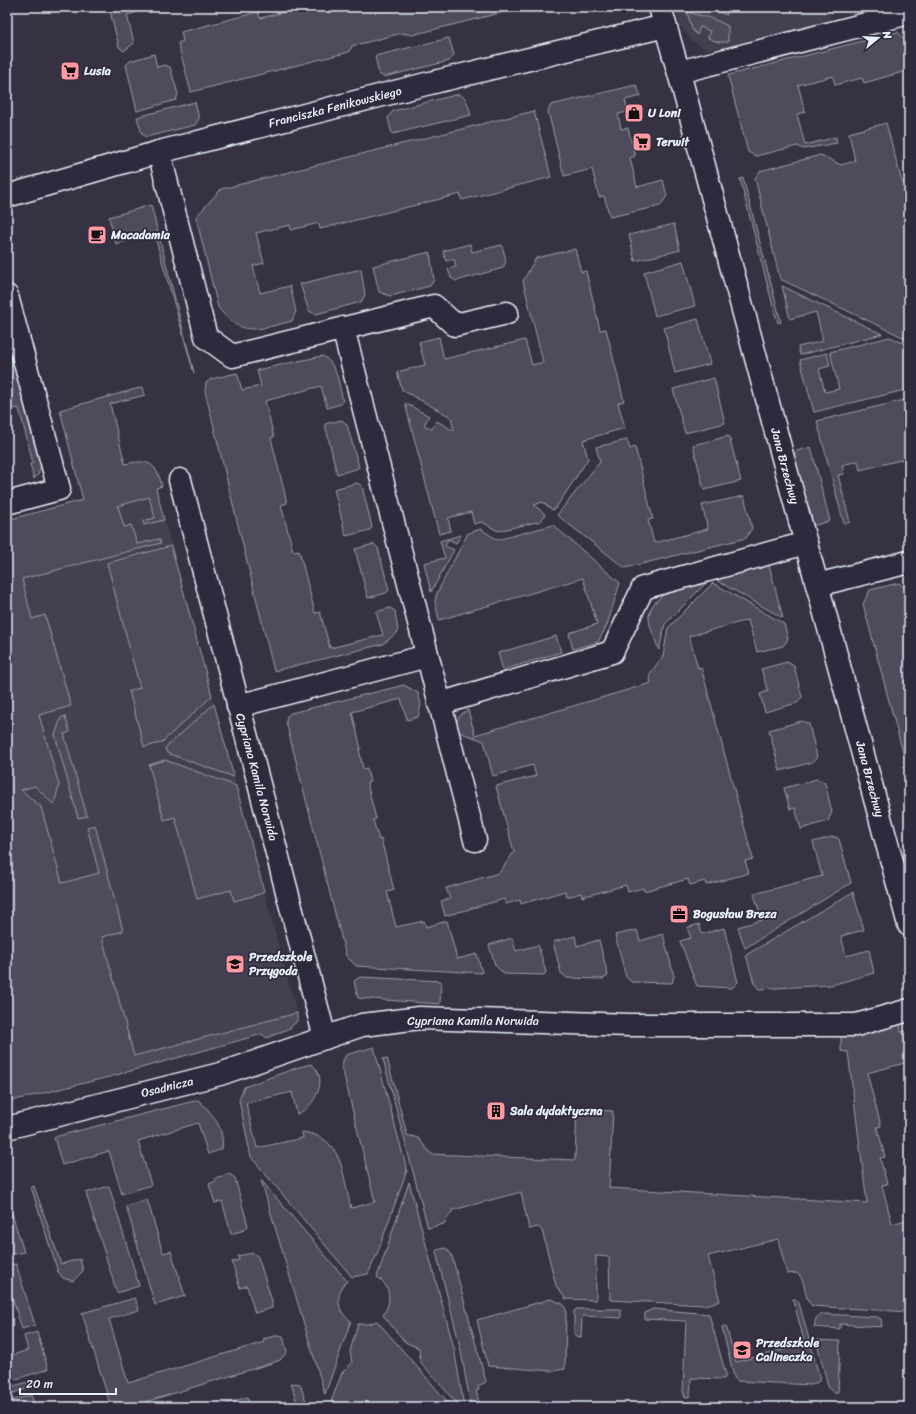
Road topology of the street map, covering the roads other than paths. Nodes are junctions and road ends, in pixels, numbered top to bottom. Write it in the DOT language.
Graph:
graph roads {
  1 [pos="909,13"];
  2 [pos="662,16"];
  3 [pos="679,72"];
  4 [pos="159,152"];
  5 [pos="7,196"];
  6 [pos="7,296"];
  7 [pos="507,313"];
  8 [pos="343,328"];
  9 [pos="180,480"];
  10 [pos="7,503"];
  11 [pos="806,543"];
  12 [pos="909,562"];
  13 [pos="817,585"];
  14 [pos="427,656"];
  15 [pos="440,704"];
  16 [pos="238,706"];
  17 [pos="475,840"];
  18 [pos="909,925"];
  19 [pos="909,1010"];
  20 [pos="325,1038"];
  21 [pos="7,1128"];
  1 -- 3 [label="street"];
  2 -- 3 [label="street, Jana Brzechwy"];
  2 -- 4 [label="street, Franciszka Fenikowskiego"];
  3 -- 11 [label="street, Jana Brzechwy"];
  4 -- 5 [label="street, Franciszka Fenikowskiego"];
  4 -- 8 [label="street"];
  6 -- 10 [label="street"];
  7 -- 8 [label="street"];
  8 -- 14 [label="street"];
  9 -- 16 [label="street, Cypriana Kamila Norwida"];
  11 -- 13 [label="street, Jana Brzechwy"];
  11 -- 15 [label="street"];
  12 -- 13 [label="street"];
  13 -- 18 [label="street, Jana Brzechwy"];
  14 -- 15 [label="street"];
  14 -- 16 [label="street"];
  15 -- 17 [label="street"];
  16 -- 20 [label="street, Cypriana Kamila Norwida"];
  19 -- 20 [label="street, Cypriana Kamila Norwida"];
  20 -- 21 [label="street, Osadnicza"];
}
